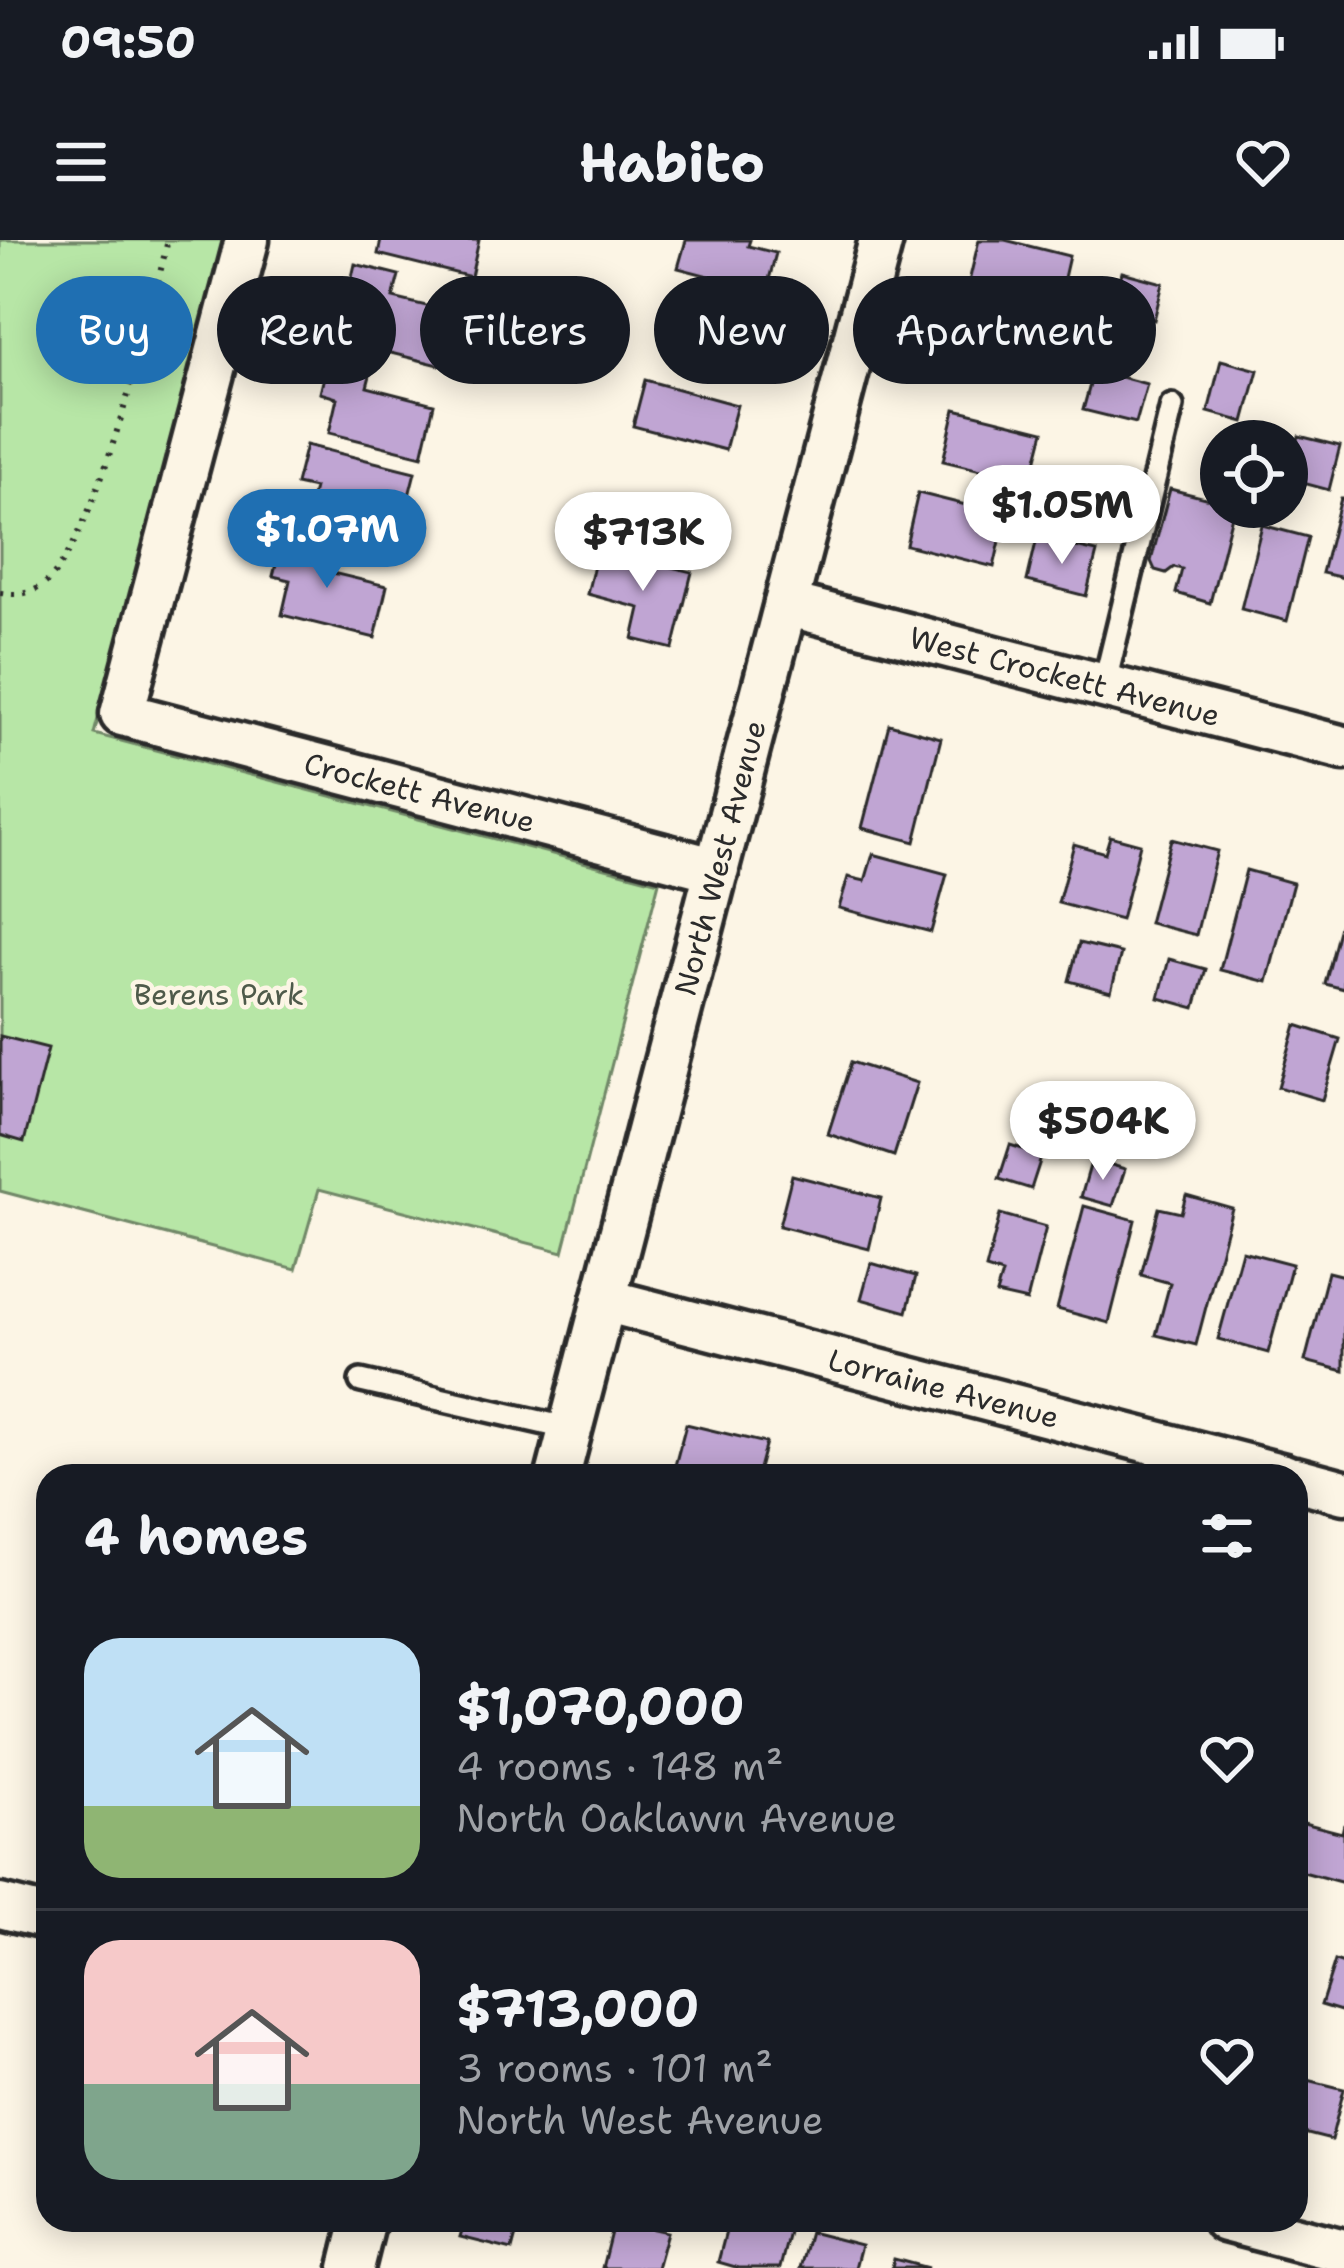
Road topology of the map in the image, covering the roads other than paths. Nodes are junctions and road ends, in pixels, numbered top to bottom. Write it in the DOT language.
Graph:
graph roads {
  1 [pos="247,240"];
  2 [pos="881,240"];
  3 [pos="1172,406"];
  4 [pos="786,604"];
  5 [pos="1104,686"];
  6 [pos="1344,748"];
  7 [pos="717,870"];
  8 [pos="604,1300"];
  9 [pos="361,1381"];
  10 [pos="571,1429"];
  11 [pos="562,1464"];
  12 [pos="1238,1464"];
  13 [pos="1308,1482"];
  14 [pos="1344,1492"];
  15 [pos="0,1906"];
  16 [pos="36,1915"];
  17 [pos="361,2232"];
  18 [pos="1272,2232"];
  19 [pos="1344,2251"];
  20 [pos="352,2268"];
  1 -- 7 [label="street, Crockett Avenue"];
  2 -- 4 [label="street, North West Avenue"];
  3 -- 5 [label="lane"];
  4 -- 5 [label="street, West Crockett Avenue"];
  4 -- 7 [label="street, North West Avenue"];
  5 -- 6 [label="street, West Crockett Avenue"];
  7 -- 8 [label="street, North West Avenue"];
  8 -- 10 [label="street, North West Avenue"];
  8 -- 12 [label="street, Lorraine Avenue"];
  9 -- 10 [label="lane"];
  10 -- 11 [label="street, North West Avenue"];
  13 -- 14 [label="street"];
  15 -- 16 [label="street"];
  17 -- 20 [label="street"];
  18 -- 19 [label="street"];
}
